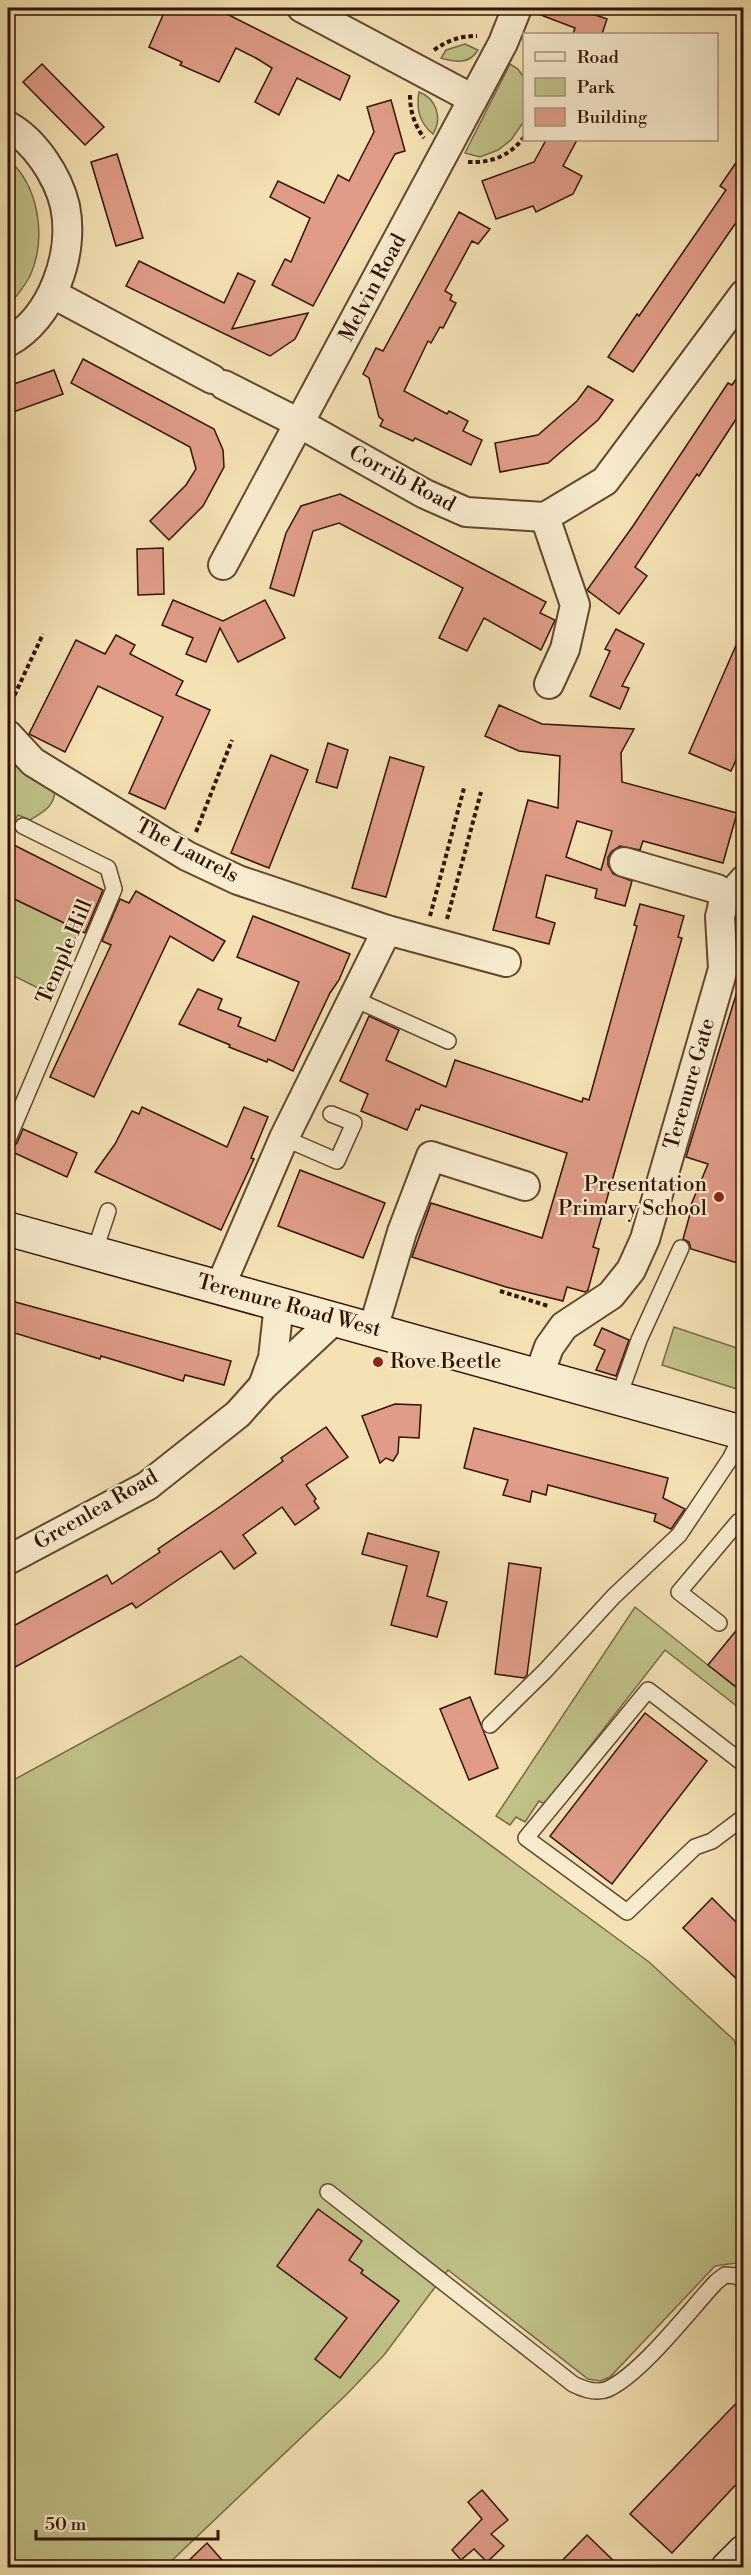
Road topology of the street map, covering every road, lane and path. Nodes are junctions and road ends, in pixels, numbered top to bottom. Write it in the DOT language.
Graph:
graph roads {
  1 [pos="302,8"];
  2 [pos="518,8"];
  3 [pos="473,99"];
  4 [pos="8,126"];
  5 [pos="52,294"];
  6 [pos="744,294"];
  7 [pos="8,342"];
  8 [pos="299,423"];
  9 [pos="546,517"];
  10 [pos="223,565"];
  11 [pos="43,634"];
  12 [pos="549,684"];
  13 [pos="8,710"];
  14 [pos="8,735"];
  15 [pos="232,740"];
  16 [pos="464,788"];
  17 [pos="481,792"];
  18 [pos="23,826"];
  19 [pos="187,856"];
  20 [pos="624,862"];
  21 [pos="736,889"];
  22 [pos="387,930"];
  23 [pos="432,943"];
  24 [pos="506,962"];
  25 [pos="352,998"];
  26 [pos="448,1041"];
  27 [pos="331,1114"];
  28 [pos="284,1138"];
  29 [pos="8,1139"];
  30 [pos="525,1186"];
  31 [pos="108,1211"];
  32 [pos="8,1229"];
  33 [pos="681,1248"];
  34 [pos="94,1253"];
  35 [pos="220,1287"];
  36 [pos="500,1291"];
  37 [pos="279,1304"];
  38 [pos="335,1319"];
  39 [pos="564,1326"];
  40 [pos="373,1329"];
  41 [pos="539,1375"];
  42 [pos="263,1386"];
  43 [pos="619,1396"];
  44 [pos="743,1433"];
  45 [pos="744,1521"];
  46 [pos="8,1560"];
  47 [pos="719,1623"];
  48 [pos="490,1725"];
  49 [pos="744,1764"];
  50 [pos="744,1817"];
  51 [pos="328,2192"];
  52 [pos="744,2282"];
  53 [pos="744,2552"];
  54 [pos="728,2568"];
  1 -- 3 [label="street"];
  2 -- 3 [label="street, Melvin Road"];
  3 -- 8 [label="street, Melvin Road"];
  4 -- 5 [label="street"];
  5 -- 7 [label="street"];
  5 -- 8 [label="street, Corrib Road"];
  6 -- 9 [label="street"];
  8 -- 9 [label="street, Corrib Road"];
  8 -- 10 [label="street, Melvin Road"];
  9 -- 12 [label="street"];
  11 -- 13 [label="path"];
  14 -- 19 [label="street, The Laurels"];
  15 -- 19 [label="path"];
  16 -- 23 [label="path"];
  17 -- 23 [label="path"];
  18 -- 29 [label="lane, Temple Hill"];
  19 -- 22 [label="street, The Laurels"];
  20 -- 21 [label="street, Terenure Gate"];
  21 -- 39 [label="street, Terenure Gate"];
  22 -- 23 [label="street, The Laurels"];
  22 -- 25 [label="street"];
  23 -- 24 [label="street, The Laurels"];
  25 -- 26 [label="lane"];
  25 -- 28 [label="street"];
  27 -- 28 [label="lane"];
  28 -- 35 [label="street"];
  30 -- 40 [label="street"];
  31 -- 34 [label="lane"];
  32 -- 34 [label="main road, Terenure Road West"];
  33 -- 43 [label="lane"];
  34 -- 35 [label="main road, Terenure Road West"];
  35 -- 37 [label="main road, Terenure Road West"];
  36 -- 39 [label="path"];
  37 -- 38 [label="main road, Terenure Road West"];
  37 -- 42 [label="street, Greenlea Road"];
  38 -- 40 [label="main road, Terenure Road West"];
  38 -- 42 [label="street, Greenlea Road"];
  39 -- 41 [label="street, Terenure Gate"];
  40 -- 41 [label="main road, Terenure Road West"];
  41 -- 43 [label="main road, Terenure Road West"];
  42 -- 46 [label="street, Greenlea Road"];
  43 -- 44 [label="main road, Terenure Road West"];
  44 -- 48 [label="lane"];
  45 -- 47 [label="lane"];
  49 -- 50 [label="lane"];
  51 -- 52 [label="lane"];
  53 -- 54 [label="main road"];
}
